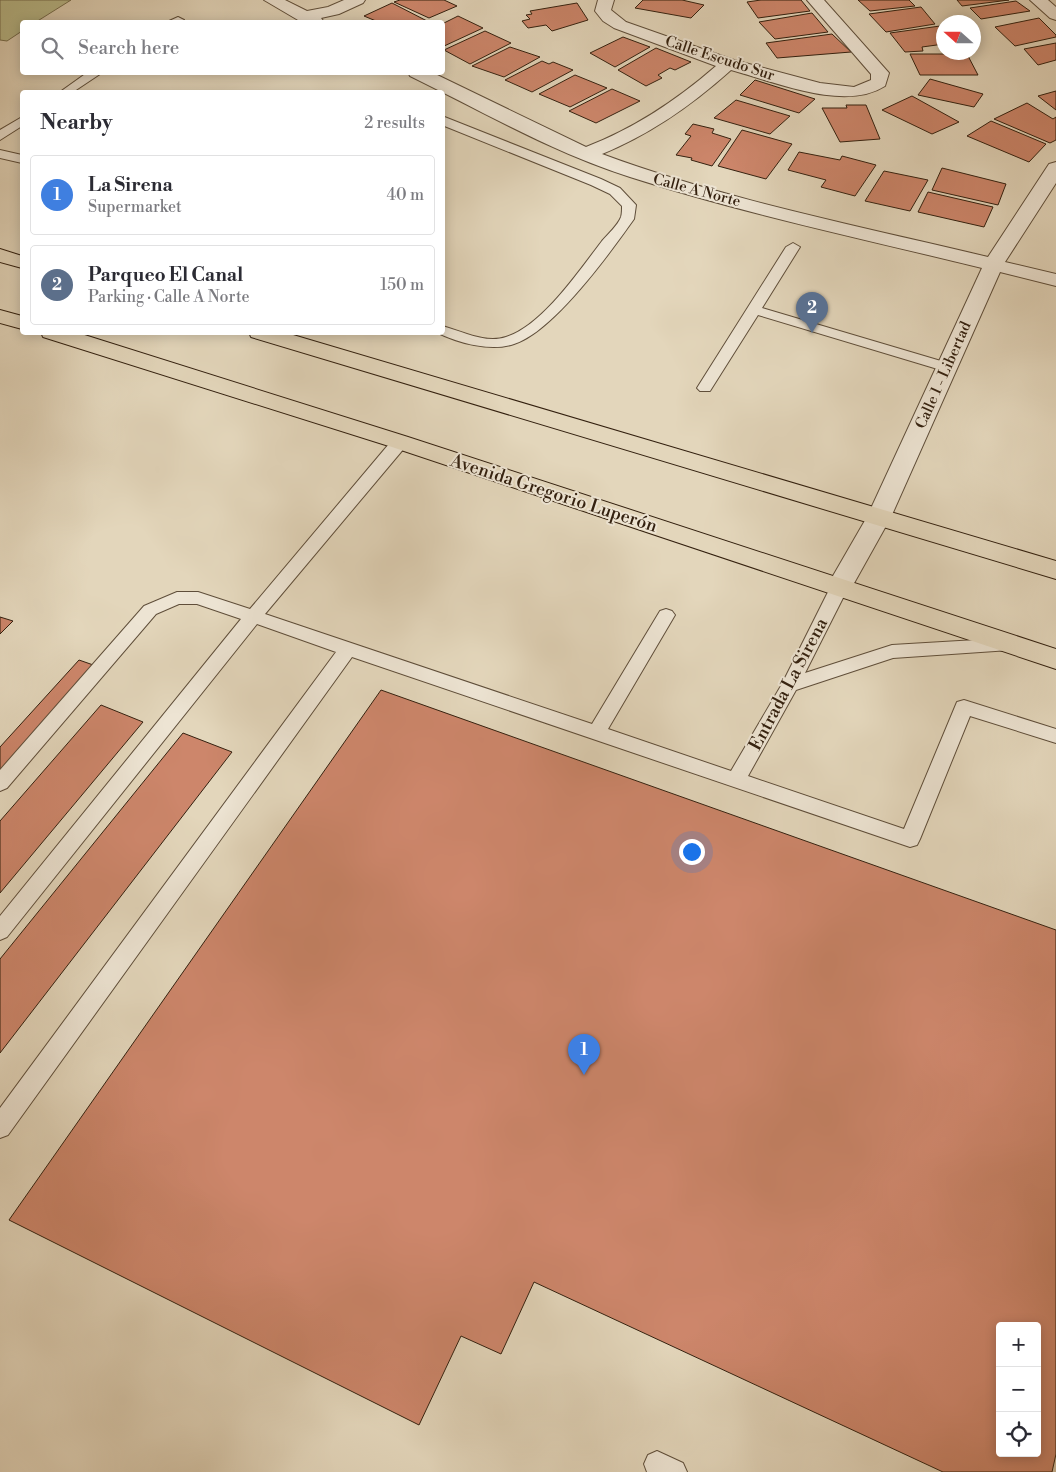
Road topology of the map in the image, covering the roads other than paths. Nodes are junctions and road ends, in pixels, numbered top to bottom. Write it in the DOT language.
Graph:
graph roads {
  1 [pos="272,0"];
  2 [pos="357,0"];
  3 [pos="606,0"];
  4 [pos="815,0"];
  5 [pos="1038,0"];
  6 [pos="1056,15"];
  7 [pos="310,20"];
  8 [pos="728,64"];
  9 [pos="92,75"];
  10 [pos="422,75"];
  11 [pos="69,90"];
  12 [pos="445,121"];
  13 [pos="20,122"];
  14 [pos="0,136"];
  15 [pos="0,154"];
  16 [pos="585,154"];
  17 [pos="20,159"];
  18 [pos="1056,168"];
  19 [pos="793,247"];
  20 [pos="0,255"];
  21 [pos="20,261"];
  22 [pos="993,265"];
  23 [pos="1056,280"];
  24 [pos="755,310"];
  25 [pos="0,316"];
  26 [pos="20,323"];
  27 [pos="445,331"];
  28 [pos="61,335"];
  29 [pos="269,335"];
  30 [pos="946,367"];
  31 [pos="705,388"];
  32 [pos="400,442"];
  33 [pos="879,518"];
  34 [pos="1056,570"];
  35 [pos="839,588"];
  36 [pos="666,615"];
  37 [pos="253,616"];
  38 [pos="1010,644"];
  39 [pos="348,649"];
  40 [pos="1056,659"];
  41 [pos="790,685"];
  42 [pos="596,733"];
  43 [pos="1056,736"];
  44 [pos="736,780"];
  45 [pos="0,783"];
  46 [pos="0,931"];
  47 [pos="0,1127"];
  1 -- 7 [label="street"];
  2 -- 7 [label="street"];
  3 -- 8 [label="street, Calle Escudo Sur"];
  4 -- 8 [label="street, Calle Escudo Sur"];
  5 -- 6 [label="street"];
  8 -- 16 [label="street"];
  9 -- 11 [label="lane"];
  10 -- 16 [label="street, Calle A Norte"];
  12 -- 27 [label="lane"];
  13 -- 14 [label="lane"];
  15 -- 17 [label="lane"];
  16 -- 22 [label="street, Calle A Norte"];
  18 -- 22 [label="street, Calle 1 - Libertad"];
  19 -- 24 [label="lane"];
  20 -- 21 [label="main road"];
  22 -- 23 [label="street, Calle A Norte"];
  22 -- 30 [label="street, Calle 1 - Libertad"];
  24 -- 30 [label="lane"];
  24 -- 31 [label="lane"];
  25 -- 26 [label="main road"];
  28 -- 32 [label="main road, Avenida Gregorio Luperón"];
  29 -- 33 [label="main road"];
  30 -- 33 [label="street, Calle 1 - Libertad"];
  32 -- 35 [label="main road, Avenida Gregorio Luperón"];
  32 -- 37 [label="lane"];
  33 -- 34 [label="main road"];
  33 -- 35 [label="street, Calle 1 - Libertad"];
  35 -- 38 [label="main road, Avenida Gregorio Luperón"];
  35 -- 41 [label="lane, Entrada La Sirena"];
  36 -- 42 [label="lane"];
  37 -- 39 [label="lane"];
  37 -- 45 [label="lane"];
  37 -- 46 [label="lane"];
  38 -- 40 [label="main road, Avenida Gregorio Luperón"];
  38 -- 41 [label="lane"];
  39 -- 42 [label="lane"];
  39 -- 47 [label="lane"];
  41 -- 44 [label="lane, Entrada La Sirena"];
  42 -- 44 [label="lane"];
  43 -- 44 [label="lane"];
}
